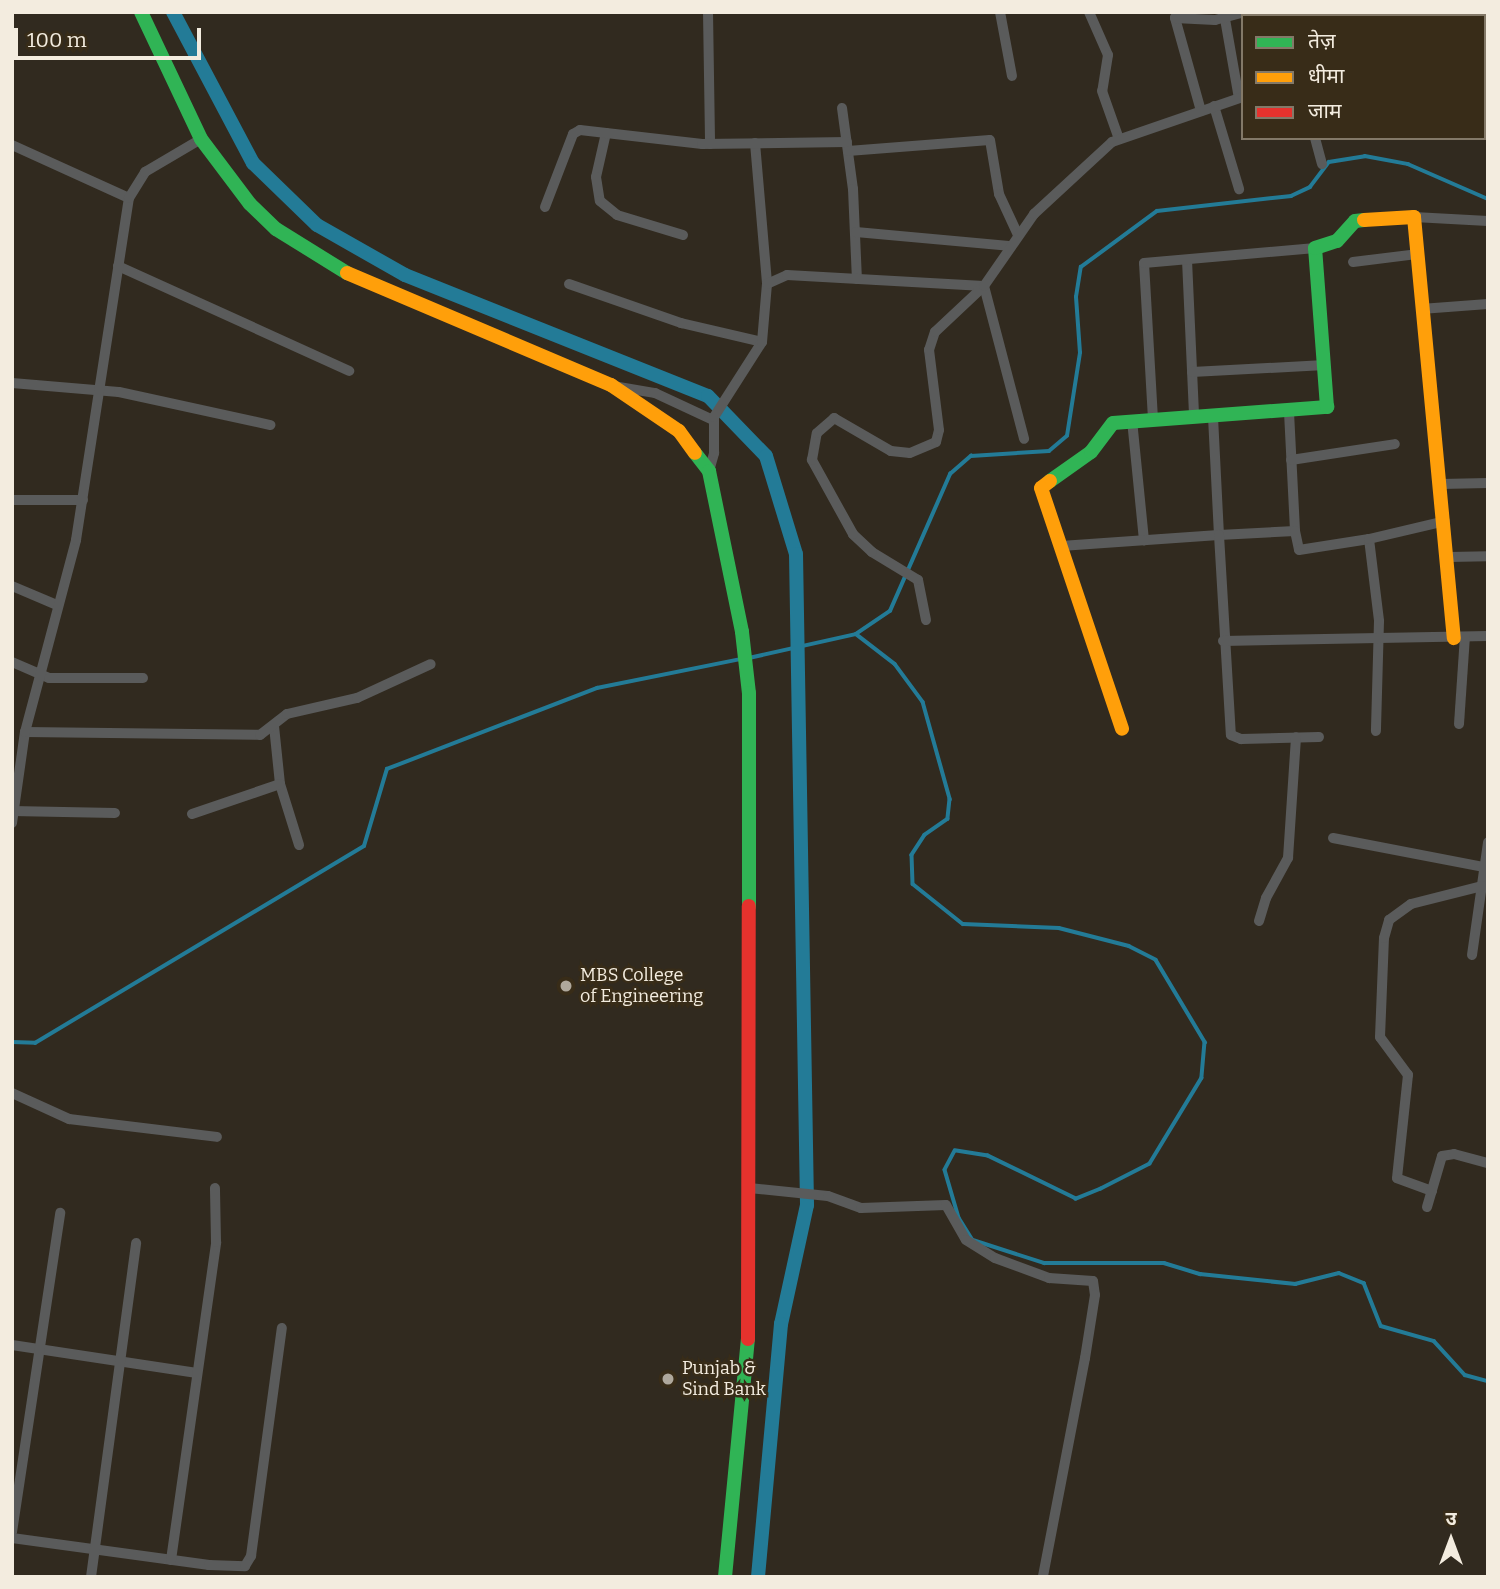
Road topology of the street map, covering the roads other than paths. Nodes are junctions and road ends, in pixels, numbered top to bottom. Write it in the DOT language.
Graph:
graph roads {
  1 [pos="141,12"];
  2 [pos="708,12"];
  3 [pos="1000,12"];
  4 [pos="1089,12"];
  5 [pos="1245,12"];
  6 [pos="1174,15"];
  7 [pos="1225,19"];
  8 [pos="1012,76"];
  9 [pos="1241,98"];
  10 [pos="1214,106"];
  11 [pos="842,108"];
  12 [pos="1201,111"];
  13 [pos="606,133"];
  14 [pos="1119,138"];
  15 [pos="201,139"];
  16 [pos="1316,140"];
  17 [pos="755,143"];
  18 [pos="710,144"];
  19 [pos="12,145"];
  20 [pos="847,146"];
  21 [pos="1322,164"];
  22 [pos="1239,189"];
  23 [pos="129,198"];
  24 [pos="545,207"];
  25 [pos="1414,217"];
  26 [pos="1488,220"];
  27 [pos="856,232"];
  28 [pos="683,235"];
  29 [pos="1018,235"];
  30 [pos="1011,246"];
  31 [pos="1315,248"];
  32 [pos="1417,254"];
  33 [pos="1186,260"];
  34 [pos="1353,262"];
  35 [pos="118,266"];
  36 [pos="857,279"];
  37 [pos="569,284"];
  38 [pos="767,284"];
  39 [pos="984,286"];
  40 [pos="1488,304"];
  41 [pos="1421,309"];
  42 [pos="762,342"];
  43 [pos="1325,365"];
  44 [pos="349,371"];
  45 [pos="1192,372"];
  46 [pos="12,383"];
  47 [pos="611,385"];
  48 [pos="98,390"];
  49 [pos="1289,412"];
  50 [pos="1194,416"];
  51 [pos="715,417"];
  52 [pos="1213,417"];
  53 [pos="1153,419"];
  54 [pos="1132,420"];
  55 [pos="271,425"];
  56 [pos="1024,439"];
  57 [pos="1395,444"];
  58 [pos="1291,460"];
  59 [pos="709,471"];
  60 [pos="1488,483"];
  61 [pos="1441,484"];
  62 [pos="12,500"];
  63 [pos="83,500"];
  64 [pos="1445,521"];
  65 [pos="1295,531"];
  66 [pos="1219,535"];
  67 [pos="1369,539"];
  68 [pos="1144,540"];
  69 [pos="1061,546"];
  70 [pos="1488,556"];
  71 [pos="1449,557"];
  72 [pos="12,586"];
  73 [pos="57,605"];
  74 [pos="926,620"];
  75 [pos="1488,636"];
  76 [pos="1379,637"];
  77 [pos="1459,637"];
  78 [pos="1223,641"];
  79 [pos="12,662"];
  80 [pos="431,663"];
  81 [pos="41,676"];
  82 [pos="143,678"];
  83 [pos="1459,724"];
  84 [pos="274,726"];
  85 [pos="1122,729"];
  86 [pos="1376,731"];
  87 [pos="1296,737"];
  88 [pos="1319,737"];
  89 [pos="20,738"];
  90 [pos="281,784"];
  91 [pos="115,813"];
  92 [pos="192,814"];
  93 [pos="13,815"];
  94 [pos="1333,838"];
  95 [pos="1488,842"];
  96 [pos="299,845"];
  97 [pos="1484,867"];
  98 [pos="1482,886"];
  99 [pos="1259,921"];
  100 [pos="1472,955"];
  101 [pos="12,1093"];
  102 [pos="217,1137"];
  103 [pos="1488,1163"];
  104 [pos="215,1188"];
  105 [pos="749,1188"];
  106 [pos="1432,1191"];
  107 [pos="1427,1207"];
  108 [pos="60,1213"];
  109 [pos="136,1243"];
  110 [pos="282,1328"];
  111 [pos="12,1345"];
  112 [pos="43,1349"];
  113 [pos="119,1360"];
  114 [pos="197,1373"];
  115 [pos="12,1532"];
  116 [pos="12,1538"];
  117 [pos="94,1551"];
  118 [pos="171,1560"];
  119 [pos="208,1571"];
  120 [pos="91,1577"];
  121 [pos="725,1577"];
  122 [pos="1044,1577"];
  1 -- 15 [label="street"];
  2 -- 18 [label="street"];
  3 -- 8 [label="street"];
  4 -- 14 [label="street"];
  5 -- 7 [label="street"];
  6 -- 7 [label="street"];
  6 -- 12 [label="street"];
  7 -- 9 [label="street"];
  9 -- 10 [label="street"];
  10 -- 12 [label="street"];
  10 -- 22 [label="street"];
  11 -- 20 [label="street"];
  12 -- 14 [label="street"];
  13 -- 18 [label="street"];
  13 -- 24 [label="street"];
  13 -- 28 [label="street"];
  14 -- 29 [label="street"];
  15 -- 23 [label="street"];
  15 -- 47 [label="street"];
  16 -- 21 [label="street"];
  17 -- 18 [label="street"];
  17 -- 20 [label="street"];
  17 -- 38 [label="street"];
  19 -- 23 [label="street"];
  20 -- 27 [label="street"];
  20 -- 29 [label="street"];
  23 -- 35 [label="street"];
  25 -- 26 [label="street"];
  25 -- 31 [label="street"];
  25 -- 32 [label="street"];
  27 -- 30 [label="street"];
  27 -- 36 [label="street"];
  29 -- 30 [label="street"];
  30 -- 39 [label="street"];
  31 -- 33 [label="street"];
  31 -- 43 [label="street"];
  32 -- 34 [label="street"];
  32 -- 41 [label="street"];
  33 -- 45 [label="street"];
  33 -- 53 [label="street"];
  35 -- 44 [label="street"];
  35 -- 48 [label="street"];
  36 -- 38 [label="street"];
  36 -- 39 [label="street"];
  37 -- 42 [label="street"];
  38 -- 42 [label="street"];
  39 -- 56 [label="street"];
  39 -- 74 [label="street"];
  40 -- 41 [label="street"];
  41 -- 61 [label="street"];
  42 -- 51 [label="street"];
  43 -- 45 [label="street"];
  43 -- 49 [label="street"];
  45 -- 50 [label="street"];
  46 -- 48 [label="street"];
  47 -- 51 [label="street"];
  47 -- 59 [label="street"];
  48 -- 55 [label="street"];
  48 -- 63 [label="street"];
  49 -- 52 [label="street"];
  49 -- 58 [label="street"];
  50 -- 52 [label="street"];
  50 -- 53 [label="street"];
  51 -- 59 [label="street"];
  52 -- 66 [label="street"];
  53 -- 54 [label="street"];
  54 -- 68 [label="street"];
  54 -- 69 [label="street"];
  57 -- 58 [label="street"];
  58 -- 65 [label="street"];
  59 -- 105 [label="street"];
  60 -- 61 [label="street"];
  61 -- 64 [label="street"];
  62 -- 63 [label="street"];
  63 -- 73 [label="street"];
  64 -- 67 [label="street"];
  64 -- 71 [label="street"];
  65 -- 66 [label="street"];
  65 -- 67 [label="street"];
  66 -- 68 [label="street"];
  66 -- 78 [label="street"];
  67 -- 76 [label="street"];
  68 -- 69 [label="street"];
  69 -- 85 [label="street"];
  70 -- 71 [label="street"];
  71 -- 77 [label="street"];
  72 -- 73 [label="street"];
  73 -- 81 [label="street"];
  75 -- 77 [label="street"];
  76 -- 77 [label="street"];
  76 -- 78 [label="street"];
  76 -- 86 [label="street"];
  77 -- 83 [label="street"];
  78 -- 87 [label="street"];
  79 -- 81 [label="street"];
  80 -- 84 [label="street"];
  81 -- 82 [label="street"];
  81 -- 89 [label="street"];
  84 -- 89 [label="street"];
  84 -- 90 [label="street"];
  87 -- 88 [label="street"];
  87 -- 99 [label="street"];
  89 -- 93 [label="street"];
  90 -- 92 [label="street"];
  90 -- 96 [label="street"];
  91 -- 93 [label="street"];
  94 -- 97 [label="street"];
  95 -- 97 [label="street"];
  97 -- 98 [label="street"];
  98 -- 100 [label="street"];
  98 -- 106 [label="street"];
  101 -- 102 [label="street"];
  103 -- 106 [label="street"];
  104 -- 114 [label="street"];
  105 -- 121 [label="street"];
  105 -- 122 [label="street"];
  106 -- 107 [label="street"];
  108 -- 112 [label="street"];
  109 -- 113 [label="street"];
  110 -- 119 [label="street"];
  111 -- 112 [label="street"];
  112 -- 113 [label="street"];
  112 -- 115 [label="street"];
  113 -- 114 [label="street"];
  113 -- 117 [label="street"];
  114 -- 118 [label="street"];
  116 -- 117 [label="street"];
  117 -- 118 [label="street"];
  117 -- 120 [label="street"];
  118 -- 119 [label="street"];
}
